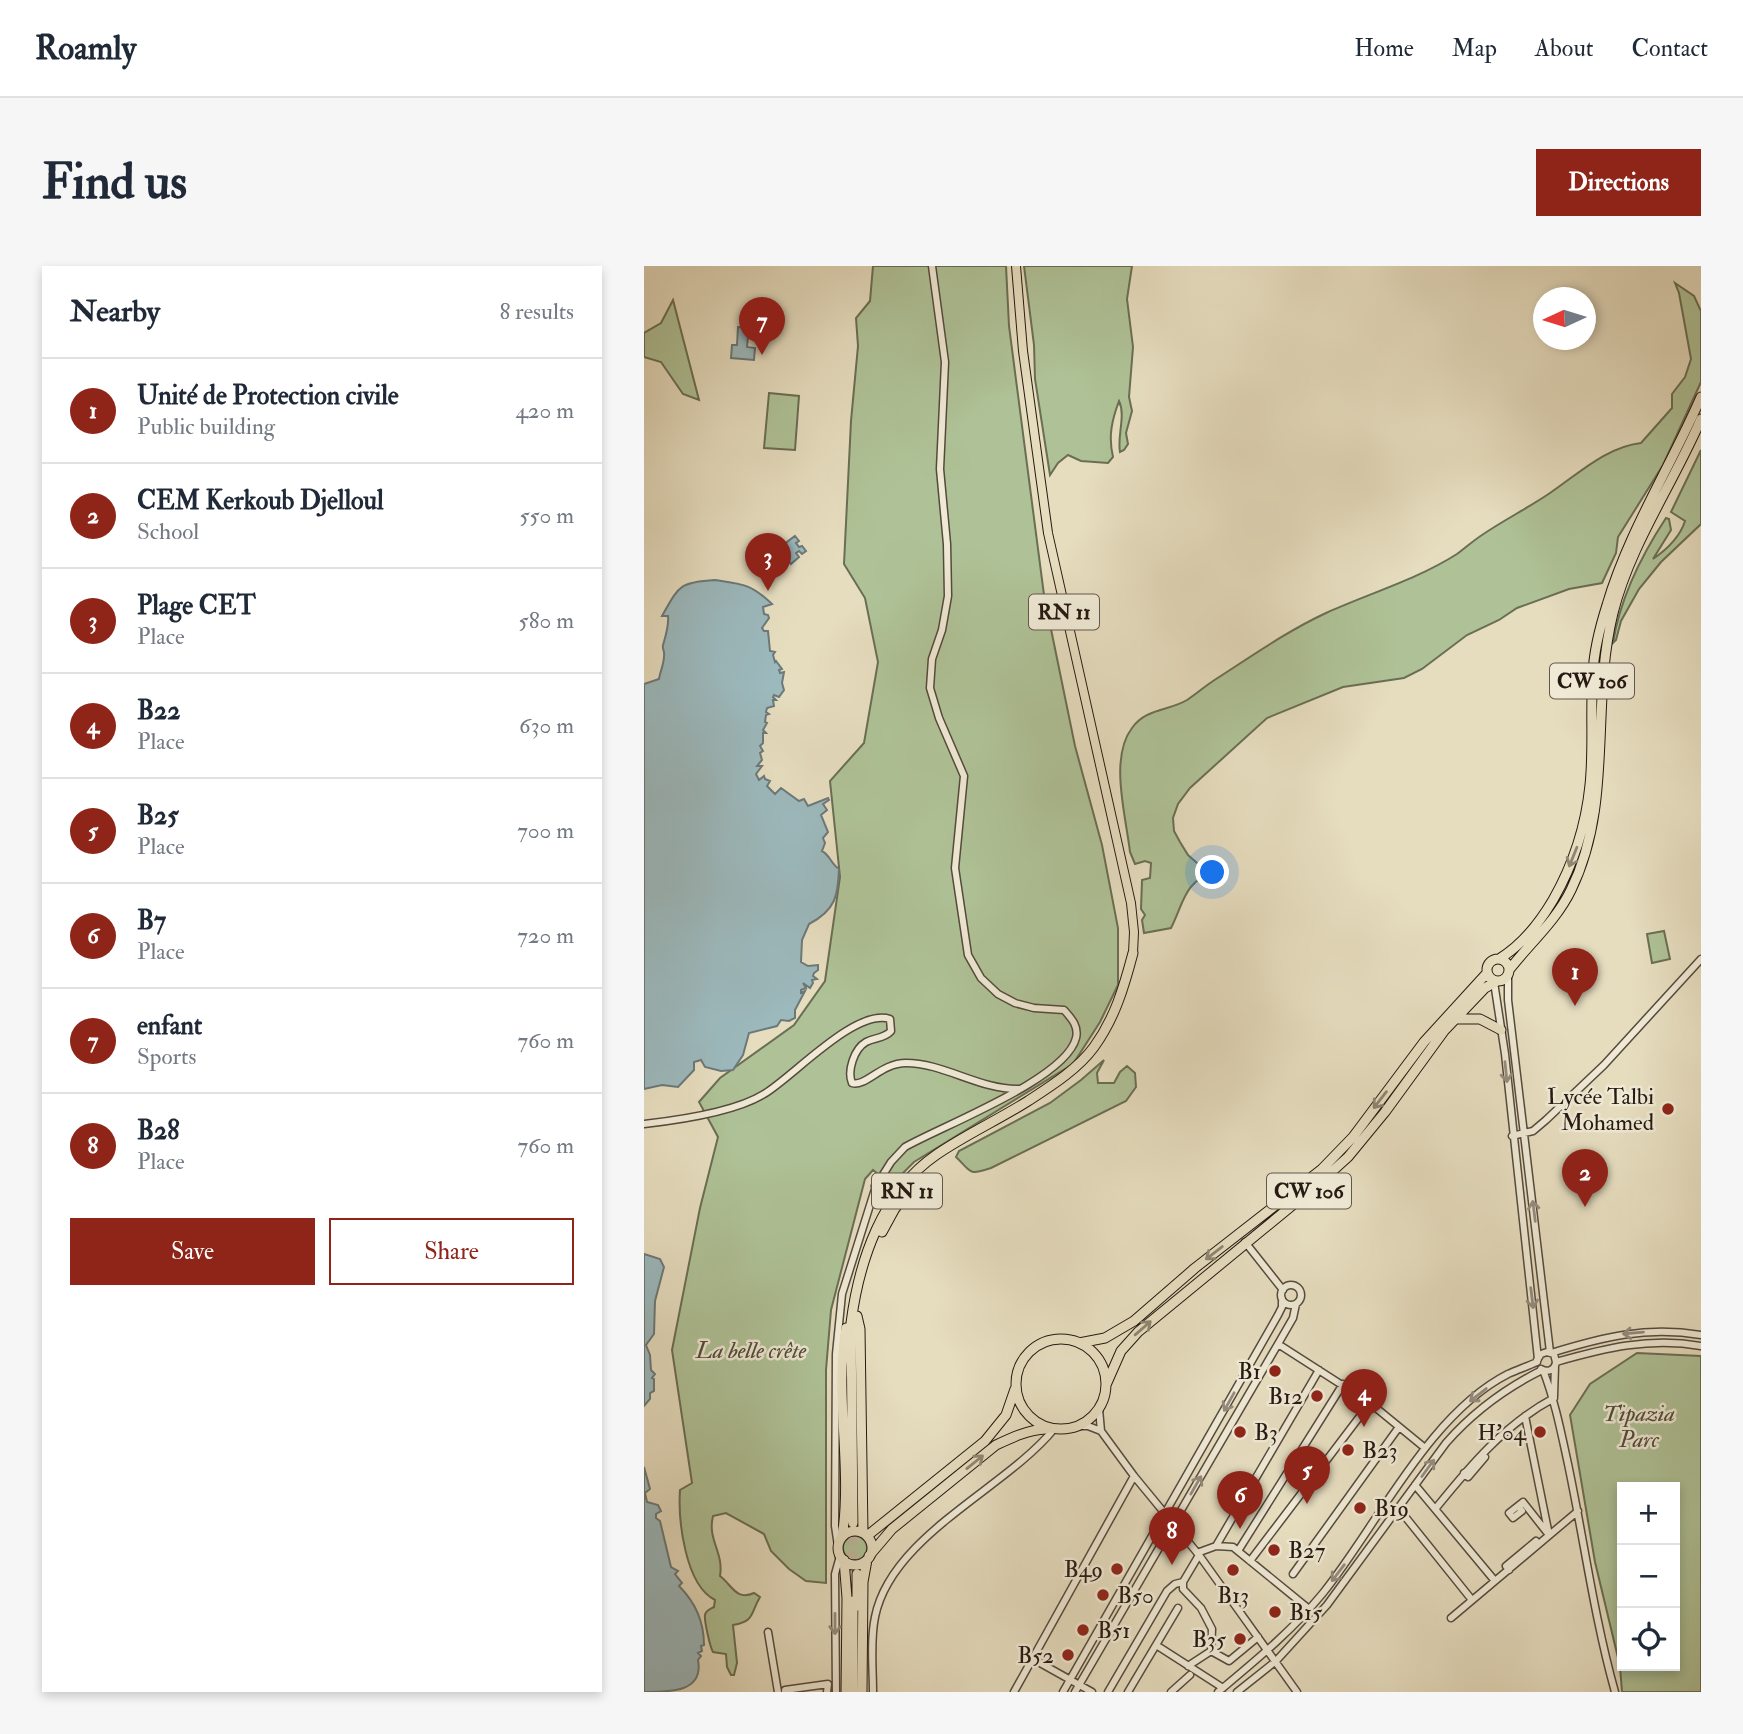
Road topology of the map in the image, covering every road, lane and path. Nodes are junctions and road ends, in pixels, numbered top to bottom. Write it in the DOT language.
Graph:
graph roads {
  1 [pos="932,266"];
  2 [pos="1016,266"];
  3 [pos="1701,397"];
  4 [pos="1701,419"];
  5 [pos="1133,953"];
  6 [pos="1499,959"];
  7 [pos="1701,959"];
  8 [pos="1508,973"];
  9 [pos="1493,979"];
  10 [pos="1456,1019"];
  11 [pos="1501,1030"];
  12 [pos="993,1084"];
  13 [pos="1021,1088"];
  14 [pos="997,1100"];
  15 [pos="644,1124"];
  16 [pos="1524,1134"];
  17 [pos="1512,1136"];
  18 [pos="906,1182"];
  19 [pos="877,1185"];
  20 [pos="889,1204"];
  21 [pos="885,1227"];
  22 [pos="1245,1242"];
  23 [pos="1283,1290"];
  24 [pos="1282,1299"];
  25 [pos="1296,1304"];
  26 [pos="855,1313"];
  27 [pos="1701,1335"];
  28 [pos="1079,1343"];
  29 [pos="1278,1344"];
  30 [pos="1701,1346"];
  31 [pos="1551,1352"];
  32 [pos="1537,1360"];
  33 [pos="1556,1364"];
  34 [pos="1319,1370"];
  35 [pos="1543,1370"];
  36 [pos="1016,1383"];
  37 [pos="1343,1384"];
  38 [pos="1106,1385"];
  39 [pos="1553,1398"];
  40 [pos="1370,1402"];
  41 [pos="1099,1409"];
  42 [pos="1525,1416"];
  43 [pos="1079,1426"];
  44 [pos="1399,1427"];
  45 [pos="1054,1429"];
  46 [pos="1101,1431"];
  47 [pos="1425,1448"];
  48 [pos="1134,1476"];
  49 [pos="1415,1485"];
  50 [pos="1518,1506"];
  51 [pos="1436,1508"];
  52 [pos="1578,1511"];
  53 [pos="862,1513"];
  54 [pos="1403,1514"];
  55 [pos="1166,1515"];
  56 [pos="891,1518"];
  57 [pos="855,1523"];
  58 [pos="1173,1525"];
  59 [pos="865,1535"];
  60 [pos="1549,1535"];
  61 [pos="1216,1546"];
  62 [pos="841,1550"];
  63 [pos="1238,1551"];
  64 [pos="1198,1554"];
  65 [pos="868,1558"];
  66 [pos="1250,1561"];
  67 [pos="855,1574"];
  68 [pos="1293,1574"];
  69 [pos="1495,1581"];
  70 [pos="1183,1582"];
  71 [pos="1472,1600"];
  72 [pos="1178,1608"];
  73 [pos="1309,1609"];
  74 [pos="1451,1618"];
  75 [pos="768,1632"];
  76 [pos="1258,1637"];
  77 [pos="1156,1645"];
  78 [pos="1268,1650"];
  79 [pos="1211,1651"];
  80 [pos="1033,1659"];
  81 [pos="1276,1661"];
  82 [pos="1188,1666"];
  83 [pos="1189,1675"];
  84 [pos="1070,1680"];
  85 [pos="1079,1685"];
  86 [pos="1220,1690"];
  87 [pos="778,1692"];
  88 [pos="785,1692"];
  89 [pos="827,1692"];
  90 [pos="836,1692"];
  91 [pos="846,1692"];
  92 [pos="855,1692"];
  93 [pos="862,1692"];
  94 [pos="873,1692"];
  95 [pos="1014,1692"];
  96 [pos="1063,1692"];
  97 [pos="1075,1692"];
  98 [pos="1092,1692"];
  99 [pos="1108,1692"];
  100 [pos="1128,1692"];
  101 [pos="1171,1692"];
  102 [pos="1237,1692"];
  103 [pos="1297,1692"];
  104 [pos="1615,1692"];
  1 -- 13 [label="street"];
  2 -- 5 [label="main road, RN 11"];
  3 -- 6 [label="highway, CW 106, one-way"];
  4 -- 8 [label="highway, CW 106"];
  5 -- 18 [label="highway, RN 11"];
  5 -- 21 [label="highway, RN 11"];
  6 -- 8 [label="highway"];
  6 -- 9 [label="highway"];
  7 -- 16 [label="street"];
  8 -- 9 [label="highway"];
  8 -- 16 [label="street"];
  9 -- 10 [label="highway, CW 106"];
  9 -- 11 [label="street"];
  9 -- 28 [label="highway, CW 106, one-way"];
  10 -- 11 [label="highway"];
  10 -- 22 [label="highway, CW 106"];
  11 -- 17 [label="street, one-way"];
  12 -- 13 [label="street"];
  12 -- 14 [label="street"];
  12 -- 15 [label="street"];
  13 -- 14 [label="street"];
  14 -- 19 [label="street"];
  16 -- 17 [label="street"];
  31 -- 16 [label="street, one-way"];
  17 -- 32 [label="street, one-way"];
  18 -- 19 [label="highway"];
  18 -- 20 [label="highway, RN 11"];
  19 -- 20 [label="highway"];
  19 -- 62 [label="street"];
  20 -- 21 [label="highway"];
  20 -- 26 [label="highway, RN 11"];
  21 -- 26 [label="highway, RN 11"];
  22 -- 23 [label="street"];
  38 -- 22 [label="highway, CW 106, one-way"];
  23 -- 24 [label="street"];
  23 -- 25 [label="street"];
  24 -- 25 [label="street"];
  24 -- 55 [label="street, one-way"];
  25 -- 29 [label="street"];
  26 -- 53 [label="highway"];
  26 -- 57 [label="highway, RN 11"];
  26 -- 62 [label="highway"];
  27 -- 31 [label="street, one-way"];
  28 -- 36 [label="highway"];
  28 -- 38 [label="highway"];
  29 -- 34 [label="street"];
  58 -- 29 [label="street, one-way"];
  30 -- 33 [label="street"];
  31 -- 32 [label="street"];
  31 -- 33 [label="street"];
  32 -- 35 [label="street"];
  32 -- 47 [label="street, one-way"];
  33 -- 35 [label="street"];
  33 -- 39 [label="street"];
  34 -- 37 [label="street"];
  34 -- 61 [label="street"];
  35 -- 39 [label="street"];
  49 -- 35 [label="street, one-way"];
  36 -- 45 [label="highway"];
  36 -- 56 [label="highway"];
  37 -- 40 [label="street"];
  37 -- 63 [label="street"];
  38 -- 41 [label="highway"];
  39 -- 42 [label="street"];
  39 -- 52 [label="street"];
  40 -- 44 [label="street"];
  40 -- 66 [label="street"];
  41 -- 43 [label="highway"];
  41 -- 46 [label="street"];
  42 -- 51 [label="street"];
  42 -- 60 [label="street"];
  43 -- 45 [label="highway"];
  43 -- 46 [label="street"];
  44 -- 47 [label="street"];
  44 -- 68 [label="street"];
  65 -- 45 [label="highway, one-way"];
  45 -- 94 [label="street"];
  46 -- 48 [label="street"];
  47 -- 73 [label="street, one-way"];
  48 -- 55 [label="street"];
  48 -- 80 [label="street"];
  49 -- 51 [label="street"];
  49 -- 81 [label="street"];
  50 -- 60 [label="street"];
  51 -- 69 [label="street"];
  52 -- 60 [label="street"];
  52 -- 104 [label="street"];
  53 -- 56 [label="highway"];
  53 -- 59 [label="highway"];
  54 -- 71 [label="street"];
  55 -- 58 [label="street"];
  55 -- 84 [label="street"];
  56 -- 59 [label="highway"];
  58 -- 64 [label="street"];
  58 -- 85 [label="street"];
  59 -- 62 [label="highway"];
  59 -- 65 [label="highway"];
  60 -- 69 [label="street"];
  61 -- 63 [label="street"];
  61 -- 64 [label="street"];
  62 -- 65 [label="highway"];
  62 -- 90 [label="street, one-way"];
  62 -- 91 [label="highway"];
  63 -- 66 [label="street"];
  64 -- 70 [label="street"];
  64 -- 76 [label="street"];
  65 -- 93 [label="highway"];
  66 -- 73 [label="street"];
  67 -- 92 [label="highway"];
  69 -- 71 [label="street"];
  70 -- 79 [label="street"];
  70 -- 99 [label="street"];
  71 -- 74 [label="street"];
  72 -- 77 [label="street"];
  73 -- 78 [label="street"];
  75 -- 87 [label="street"];
  76 -- 78 [label="street"];
  76 -- 79 [label="street"];
  77 -- 82 [label="street"];
  77 -- 100 [label="street"];
  78 -- 81 [label="street"];
  78 -- 86 [label="street"];
  79 -- 82 [label="street"];
  80 -- 84 [label="street"];
  80 -- 95 [label="street"];
  81 -- 102 [label="street"];
  81 -- 103 [label="street"];
  82 -- 86 [label="street"];
  83 -- 101 [label="street"];
  84 -- 85 [label="street"];
  84 -- 96 [label="street"];
  85 -- 97 [label="street"];
  85 -- 98 [label="street"];
  88 -- 89 [label="street"];
}
